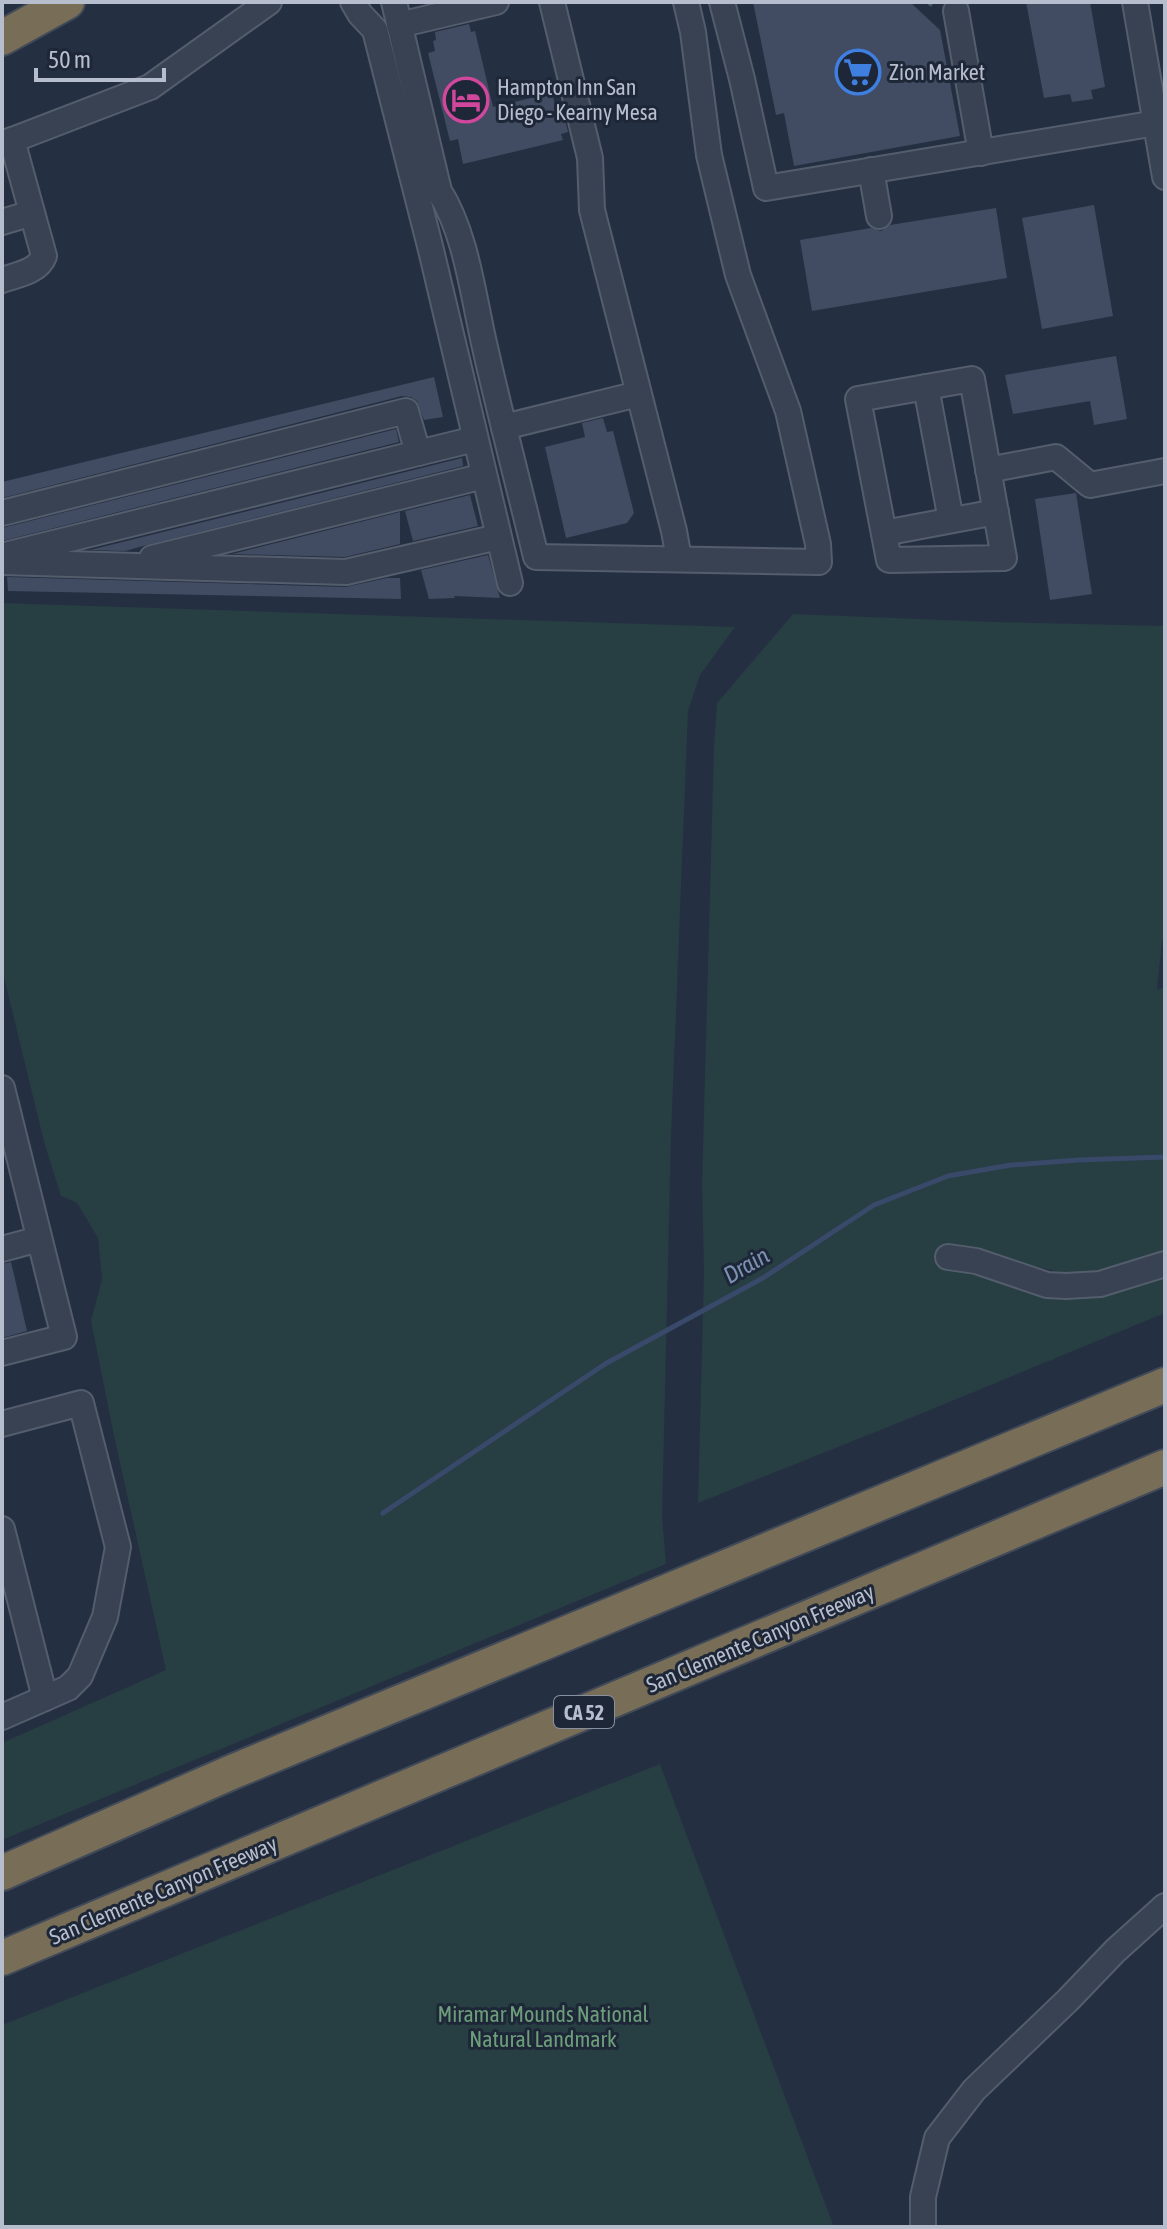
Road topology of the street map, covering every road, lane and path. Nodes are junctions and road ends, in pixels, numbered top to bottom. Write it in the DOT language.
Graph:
graph roads {
  1 [pos="67,2"];
  2 [pos="269,2"];
  3 [pos="353,2"];
  4 [pos="496,2"];
  5 [pos="552,2"];
  6 [pos="686,2"];
  7 [pos="722,2"];
  8 [pos="1135,2"];
  9 [pos="956,11"];
  10 [pos="396,14"];
  11 [pos="2,38"];
  12 [pos="1160,136"];
  13 [pos="7,142"];
  14 [pos="981,153"];
  15 [pos="871,170"];
  16 [pos="1165,177"];
  17 [pos="32,213"];
  18 [pos="879,216"];
  19 [pos="2,222"];
  20 [pos="2,280"];
  21 [pos="926,387"];
  22 [pos="638,394"];
  23 [pos="504,427"];
  24 [pos="475,439"];
  25 [pos="418,453"];
  26 [pos="988,470"];
  27 [pos="1165,471"];
  28 [pos="484,476"];
  29 [pos="996,512"];
  30 [pos="2,513"];
  31 [pos="951,520"];
  32 [pos="884,533"];
  33 [pos="498,537"];
  34 [pos="2,555"];
  35 [pos="679,559"];
  36 [pos="2,562"];
  37 [pos="122,565"];
  38 [pos="510,583"];
  39 [pos="2,1088"];
  40 [pos="39,1239"];
  41 [pos="2,1249"];
  42 [pos="948,1257"];
  43 [pos="1165,1264"];
  44 [pos="2,1353"];
  45 [pos="1165,1385"];
  46 [pos="2,1424"];
  47 [pos="1165,1467"];
  48 [pos="2,1529"];
  49 [pos="6,1572"];
  50 [pos="45,1698"];
  51 [pos="2,1717"];
  52 [pos="2,1873"];
  53 [pos="1165,1906"];
  54 [pos="2,1958"];
  55 [pos="923,2227"];
  1 -- 11 [label="highway"];
  2 -- 13 [label="street"];
  3 -- 24 [label="street"];
  4 -- 10 [label="street"];
  5 -- 22 [label="street"];
  6 -- 35 [label="street"];
  7 -- 15 [label="street"];
  8 -- 12 [label="street"];
  9 -- 14 [label="street"];
  10 -- 23 [label="street"];
  12 -- 14 [label="street"];
  12 -- 16 [label="street"];
  13 -- 17 [label="street"];
  14 -- 15 [label="street"];
  15 -- 18 [label="street"];
  17 -- 19 [label="street"];
  17 -- 20 [label="street"];
  21 -- 26 [label="street"];
  21 -- 31 [label="street"];
  21 -- 32 [label="street"];
  22 -- 23 [label="street"];
  22 -- 35 [label="street"];
  23 -- 35 [label="street"];
  24 -- 25 [label="street"];
  24 -- 28 [label="street"];
  25 -- 30 [label="street"];
  25 -- 34 [label="street"];
  26 -- 27 [label="street"];
  26 -- 29 [label="street"];
  28 -- 33 [label="street"];
  28 -- 37 [label="street"];
  29 -- 31 [label="street"];
  29 -- 32 [label="street"];
  31 -- 32 [label="street"];
  33 -- 37 [label="street"];
  33 -- 38 [label="street"];
  36 -- 37 [label="street"];
  39 -- 40 [label="street"];
  40 -- 41 [label="street"];
  40 -- 44 [label="street"];
  42 -- 43 [label="street"];
  45 -- 52 [label="highway"];
  46 -- 50 [label="street"];
  47 -- 54 [label="highway, San Clemente Canyon Freeway / CA 52"];
  48 -- 49 [label="street"];
  49 -- 50 [label="street"];
  50 -- 51 [label="street"];
  53 -- 55 [label="street"];
}
